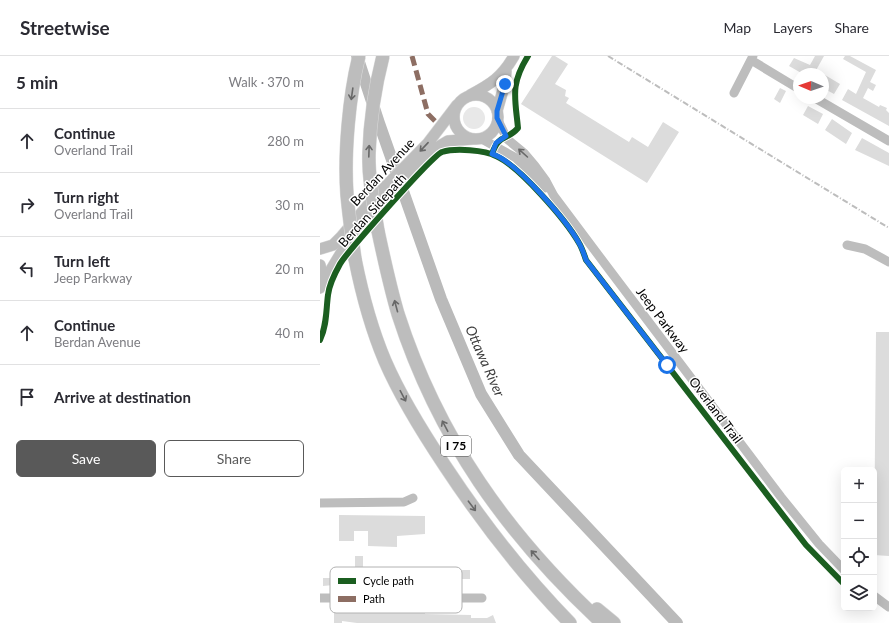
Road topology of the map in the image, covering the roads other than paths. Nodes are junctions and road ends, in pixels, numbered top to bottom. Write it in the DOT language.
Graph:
graph roads {
  1 [pos="359,56"];
  2 [pos="383,56"];
  3 [pos="514,56"];
  4 [pos="752,58"];
  5 [pos="506,71"];
  6 [pos="793,84"];
  7 [pos="734,94"];
  8 [pos="468,96"];
  9 [pos="825,104"];
  10 [pos="457,105"];
  11 [pos="497,114"];
  12 [pos="476,139"];
  13 [pos="889,141"];
  14 [pos="411,169"];
  15 [pos="554,196"];
  16 [pos="847,245"];
  17 [pos="320,249"];
  18 [pos="889,262"];
  19 [pos="320,265"];
  20 [pos="320,288"];
  21 [pos="413,498"];
  22 [pos="320,503"];
  23 [pos="841,567"];
  24 [pos="554,576"];
  25 [pos="545,597"];
  26 [pos="462,598"];
  27 [pos="482,598"];
  28 [pos="877,598"];
  29 [pos="889,607"];
  30 [pos="562,623"];
  31 [pos="570,623"];
  32 [pos="602,623"];
  33 [pos="614,623"];
  1 -- 25 [label="highway, I 75, one-way, bridge"];
  24 -- 2 [label="highway, I 75, one-way, bridge"];
  3 -- 5 [label="main road"];
  4 -- 6 [label="street"];
  4 -- 7 [label="street"];
  5 -- 8 [label="main road"];
  5 -- 11 [label="main road"];
  8 -- 10 [label="main road"];
  8 -- 11 [label="main road"];
  9 -- 13 [label="street"];
  10 -- 12 [label="main road"];
  10 -- 14 [label="main road, Berdan Avenue, one-way"];
  11 -- 12 [label="main road"];
  15 -- 11 [label="street, Jeep Parkway, one-way"];
  12 -- 14 [label="main road, Berdan Avenue"];
  12 -- 15 [label="street, Jeep Parkway"];
  14 -- 17 [label="main road, Berdan Avenue"];
  14 -- 20 [label="main road, Berdan Avenue"];
  15 -- 23 [label="street, Jeep Parkway"];
  16 -- 18 [label="street"];
  19 -- 20 [label="main road"];
  21 -- 22 [label="street"];
  24 -- 32 [label="highway, I 75"];
  24 -- 33 [label="highway"];
  25 -- 30 [label="highway"];
  25 -- 31 [label="highway, I 75"];
  26 -- 27 [label="street"];
  28 -- 29 [label="street"];
}
